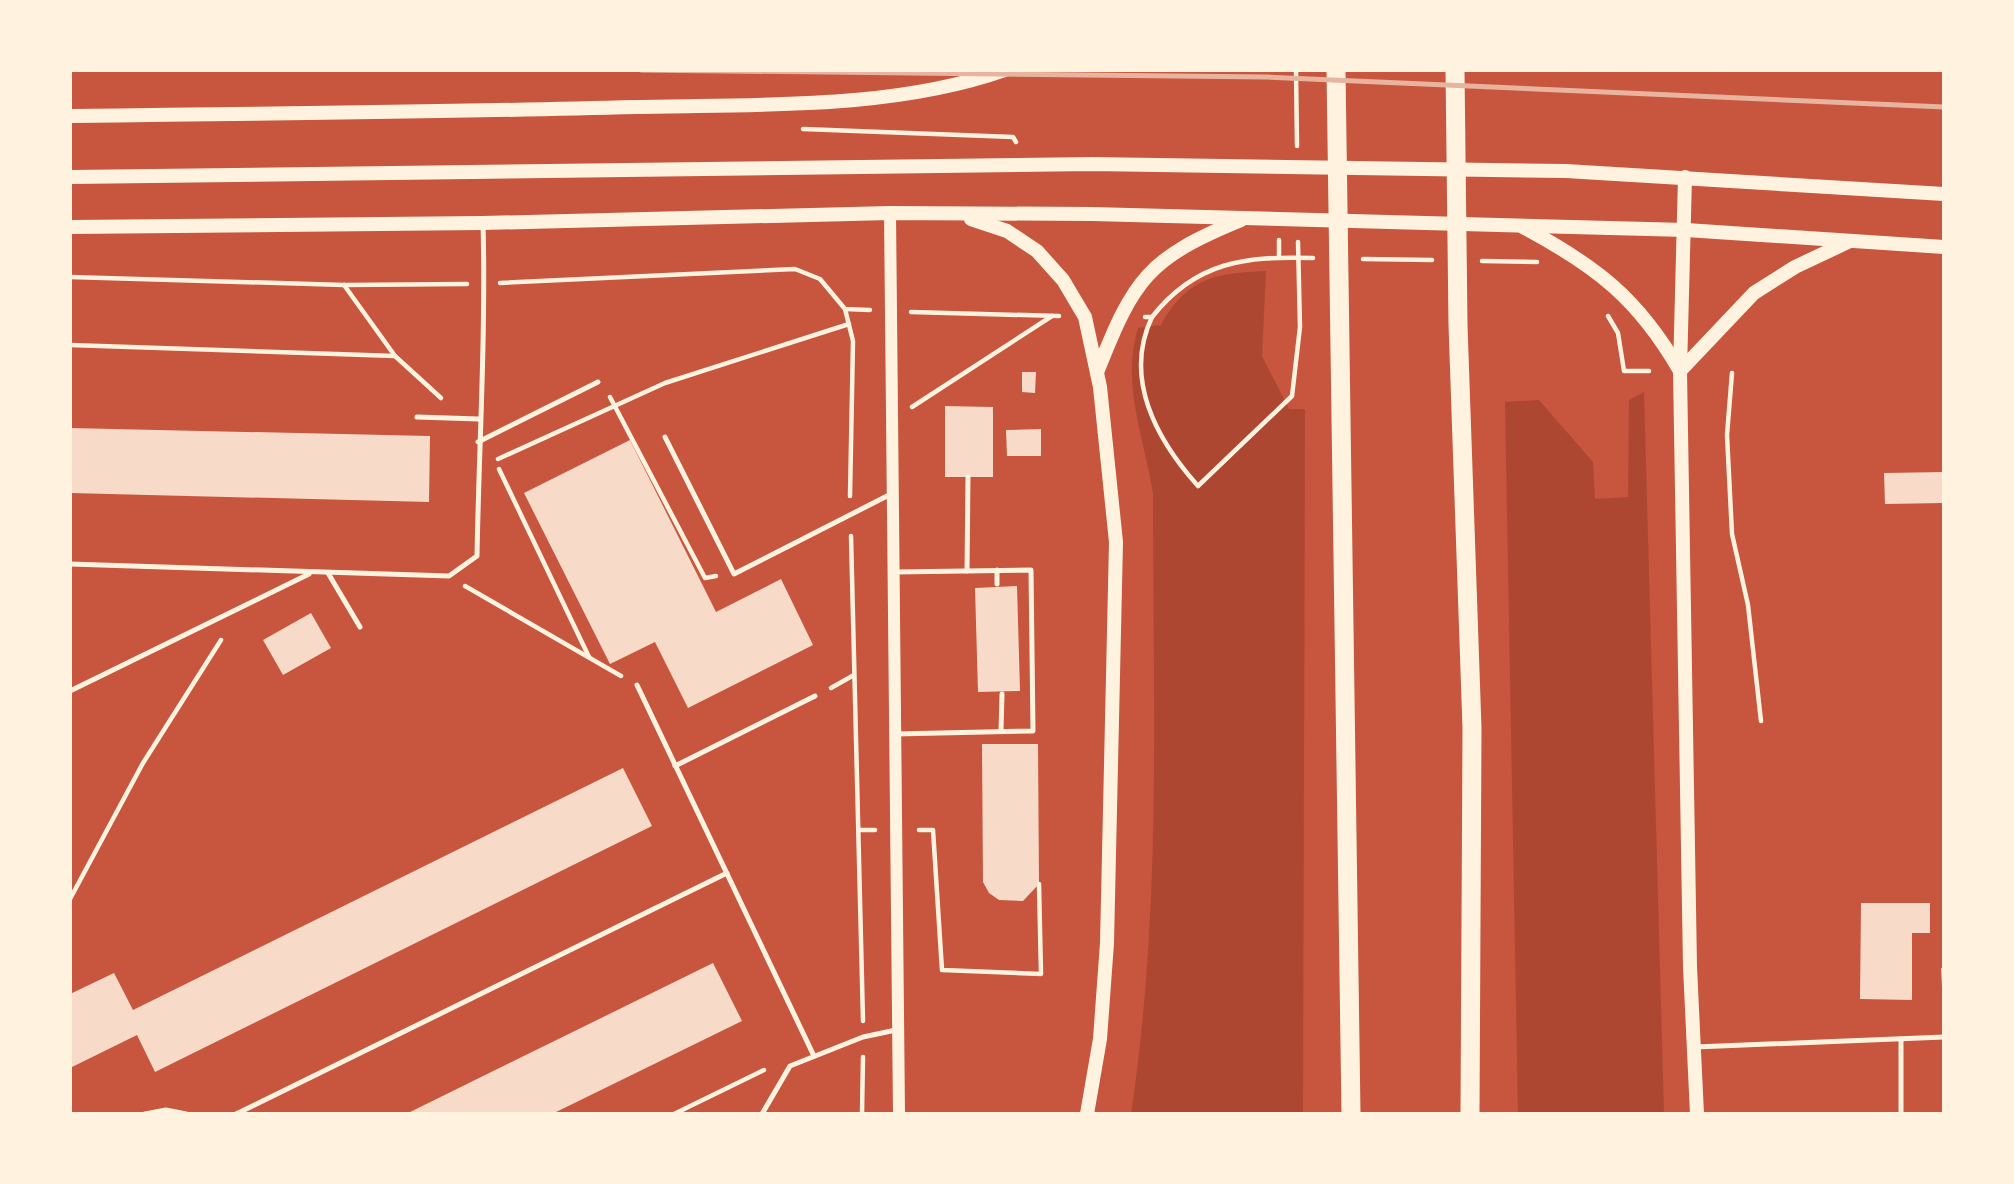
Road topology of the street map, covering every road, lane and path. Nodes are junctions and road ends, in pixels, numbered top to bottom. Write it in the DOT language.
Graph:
graph roads {
  1 [pos="1005,70"];
  2 [pos="1336,70"];
  3 [pos="1455,70"];
  4 [pos="70,116"];
  5 [pos="790,129"];
  6 [pos="1020,149"];
  7 [pos="70,177"];
  8 [pos="1685,177"];
  9 [pos="1944,194"];
  10 [pos="890,213"];
  11 [pos="962,215"];
  12 [pos="1245,219"];
  13 [pos="484,223"];
  14 [pos="1518,225"];
  15 [pos="70,227"];
  16 [pos="1686,230"];
  17 [pos="1852,240"];
  18 [pos="1944,247"];
  19 [pos="1279,257"];
  20 [pos="70,277"];
  21 [pos="485,284"];
  22 [pos="344,285"];
  23 [pos="845,309"];
  24 [pos="890,311"];
  25 [pos="1052,316"];
  26 [pos="1119,316"];
  27 [pos="1086,317"];
  28 [pos="1152,317"];
  29 [pos="849,324"];
  30 [pos="1300,327"];
  31 [pos="70,345"];
  32 [pos="396,356"];
  33 [pos="1680,371"];
  34 [pos="1097,372"];
  35 [pos="1732,373"];
  36 [pos="598,382"];
  37 [pos="617,405"];
  38 [pos="416,417"];
  39 [pos="479,419"];
  40 [pos="892,421"];
  41 [pos="665,437"];
  42 [pos="478,442"];
  43 [pos="968,477"];
  44 [pos="891,493"];
  45 [pos="850,513"];
  46 [pos="70,564"];
  47 [pos="997,570"];
  48 [pos="967,571"];
  49 [pos="895,572"];
  50 [pos="312,573"];
  51 [pos="328,573"];
  52 [pos="734,574"];
  53 [pos="449,576"];
  54 [pos="997,584"];
  55 [pos="242,607"];
  56 [pos="360,627"];
  57 [pos="589,657"];
  58 [pos="855,675"];
  59 [pos="637,685"];
  60 [pos="70,691"];
  61 [pos="1002,694"];
  62 [pos="815,696"];
  63 [pos="1761,720"];
  64 [pos="1001,732"];
  65 [pos="894,734"];
  66 [pos="675,766"];
  67 [pos="933,830"];
  68 [pos="727,873"];
  69 [pos="1039,884"];
  70 [pos="70,899"];
  71 [pos="899,1029"];
  72 [pos="863,1037"];
  73 [pos="1944,1037"];
  74 [pos="1901,1039"];
  75 [pos="1694,1047"];
  76 [pos="813,1054"];
  77 [pos="790,1066"];
  78 [pos="145,1114"];
  79 [pos="186,1114"];
  80 [pos="236,1114"];
  81 [pos="674,1114"];
  82 [pos="762,1114"];
  83 [pos="862,1114"];
  84 [pos="899,1114"];
  85 [pos="1087,1114"];
  86 [pos="1350,1114"];
  87 [pos="1469,1114"];
  88 [pos="1697,1114"];
  89 [pos="1901,1114"];
  1 -- 4 [label="main road"];
  2 -- 86 [label="highway"];
  3 -- 87 [label="highway"];
  5 -- 6 [label="path"];
  7 -- 8 [label="main road"];
  8 -- 9 [label="main road"];
  8 -- 16 [label="main road"];
  10 -- 11 [label="main road"];
  10 -- 13 [label="main road"];
  10 -- 24 [label="street"];
  11 -- 12 [label="main road"];
  11 -- 27 [label="main road"];
  12 -- 14 [label="main road"];
  12 -- 26 [label="main road"];
  13 -- 15 [label="main road"];
  13 -- 21 [label="lane"];
  14 -- 16 [label="main road"];
  14 -- 33 [label="main road"];
  16 -- 17 [label="main road"];
  16 -- 33 [label="main road"];
  17 -- 18 [label="main road"];
  17 -- 33 [label="main road"];
  19 -- 28 [label="path"];
  20 -- 22 [label="path"];
  21 -- 22 [label="path"];
  21 -- 23 [label="path"];
  21 -- 39 [label="lane"];
  22 -- 32 [label="path"];
  23 -- 24 [label="path"];
  23 -- 29 [label="path"];
  24 -- 25 [label="path"];
  24 -- 40 [label="street"];
  25 -- 27 [label="path"];
  25 -- 40 [label="path"];
  26 -- 28 [label="path"];
  26 -- 34 [label="main road"];
  27 -- 34 [label="main road"];
  28 -- 30 [label="path"];
  29 -- 37 [label="path"];
  29 -- 45 [label="path"];
  31 -- 32 [label="path"];
  32 -- 39 [label="path"];
  33 -- 75 [label="main road"];
  34 -- 85 [label="main road"];
  35 -- 63 [label="path"];
  36 -- 37 [label="path"];
  36 -- 42 [label="lane"];
  37 -- 52 [label="path"];
  37 -- 57 [label="path"];
  38 -- 39 [label="lane"];
  39 -- 42 [label="lane"];
  40 -- 44 [label="street"];
  41 -- 52 [label="lane"];
  42 -- 53 [label="lane"];
  43 -- 48 [label="lane"];
  44 -- 45 [label="lane"];
  44 -- 49 [label="street"];
  45 -- 52 [label="lane"];
  45 -- 58 [label="path"];
  46 -- 50 [label="lane"];
  47 -- 48 [label="lane"];
  47 -- 54 [label="lane"];
  47 -- 64 [label="lane"];
  48 -- 49 [label="lane"];
  49 -- 65 [label="street"];
  50 -- 51 [label="lane"];
  50 -- 55 [label="lane"];
  51 -- 53 [label="lane"];
  51 -- 56 [label="lane"];
  53 -- 57 [label="path"];
  55 -- 60 [label="lane"];
  55 -- 70 [label="path"];
  57 -- 59 [label="path"];
  58 -- 62 [label="path"];
  58 -- 72 [label="path"];
  59 -- 66 [label="lane"];
  61 -- 64 [label="lane"];
  62 -- 66 [label="lane"];
  64 -- 65 [label="lane"];
  65 -- 71 [label="street"];
  66 -- 68 [label="lane"];
  67 -- 69 [label="path"];
  68 -- 76 [label="lane"];
  68 -- 80 [label="lane"];
  71 -- 72 [label="lane"];
  71 -- 84 [label="street"];
  72 -- 76 [label="lane"];
  72 -- 83 [label="path"];
  73 -- 74 [label="lane"];
  74 -- 75 [label="lane"];
  74 -- 89 [label="lane"];
  75 -- 88 [label="main road"];
  76 -- 77 [label="lane"];
  77 -- 81 [label="path"];
  77 -- 82 [label="lane"];
  78 -- 79 [label="lane"];
}
